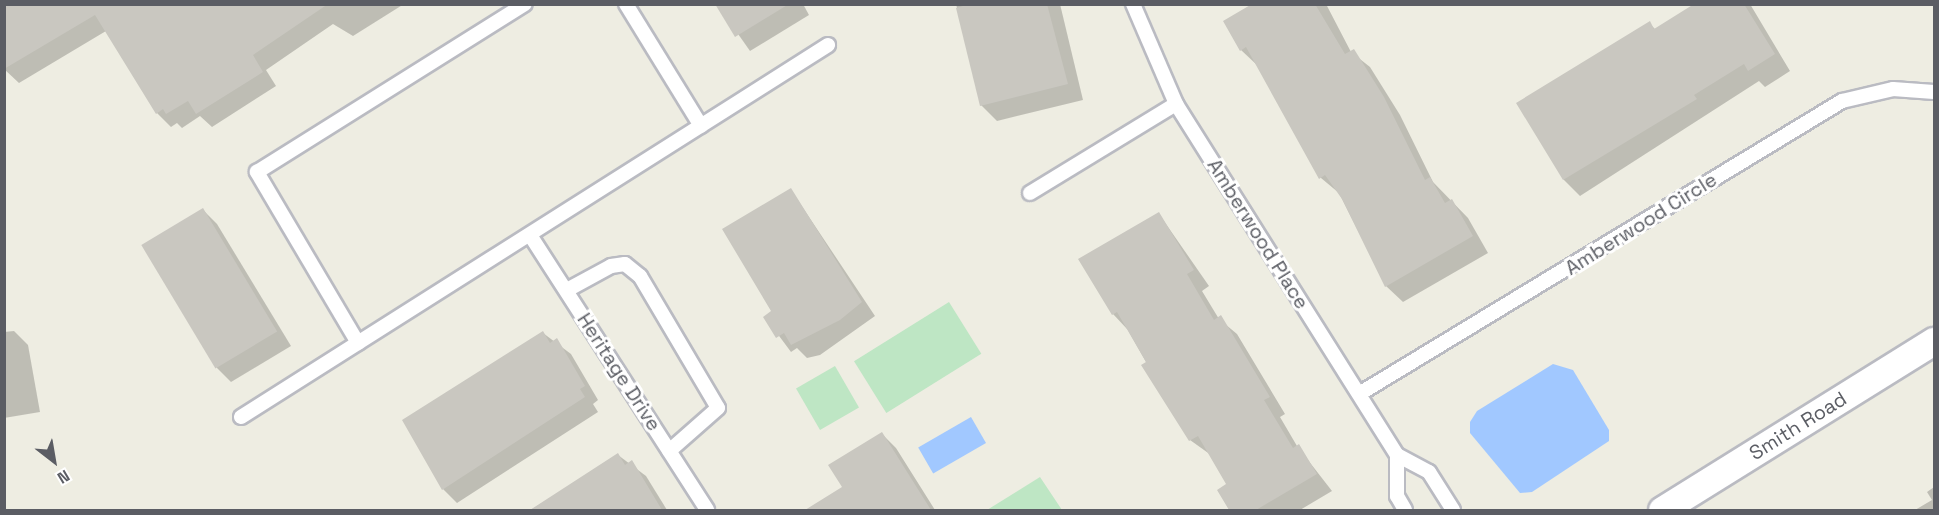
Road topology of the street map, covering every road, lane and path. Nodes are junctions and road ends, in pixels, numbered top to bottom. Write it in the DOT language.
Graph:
graph roads {
  1 [pos="525,4"];
  2 [pos="626,4"];
  3 [pos="1133,4"];
  4 [pos="828,45"];
  5 [pos="1935,92"];
  6 [pos="1176,104"];
  7 [pos="701,126"];
  8 [pos="1030,193"];
  9 [pos="530,235"];
  10 [pos="567,290"];
  11 [pos="1935,341"];
  12 [pos="358,343"];
  13 [pos="1359,394"];
  14 [pos="241,417"];
  15 [pos="669,451"];
  16 [pos="1397,455"];
  17 [pos="707,510"];
  18 [pos="1406,510"];
  19 [pos="1453,510"];
  20 [pos="1662,510"];
  1 -- 12 [label="lane"];
  2 -- 7 [label="lane"];
  3 -- 6 [label="lane, Amberwood Place"];
  4 -- 7 [label="lane"];
  5 -- 13 [label="lane, Amberwood Circle"];
  6 -- 8 [label="lane"];
  6 -- 13 [label="lane, Amberwood Place"];
  7 -- 9 [label="lane"];
  9 -- 10 [label="lane, Heritage Drive"];
  9 -- 12 [label="lane"];
  10 -- 15 [label="lane, Heritage Drive"];
  10 -- 15 [label="lane"];
  11 -- 20 [label="street, Smith Road"];
  12 -- 14 [label="lane"];
  13 -- 16 [label="lane, Amberwood Place"];
  15 -- 17 [label="lane, Heritage Drive"];
  16 -- 18 [label="lane"];
  16 -- 19 [label="lane"];
}
